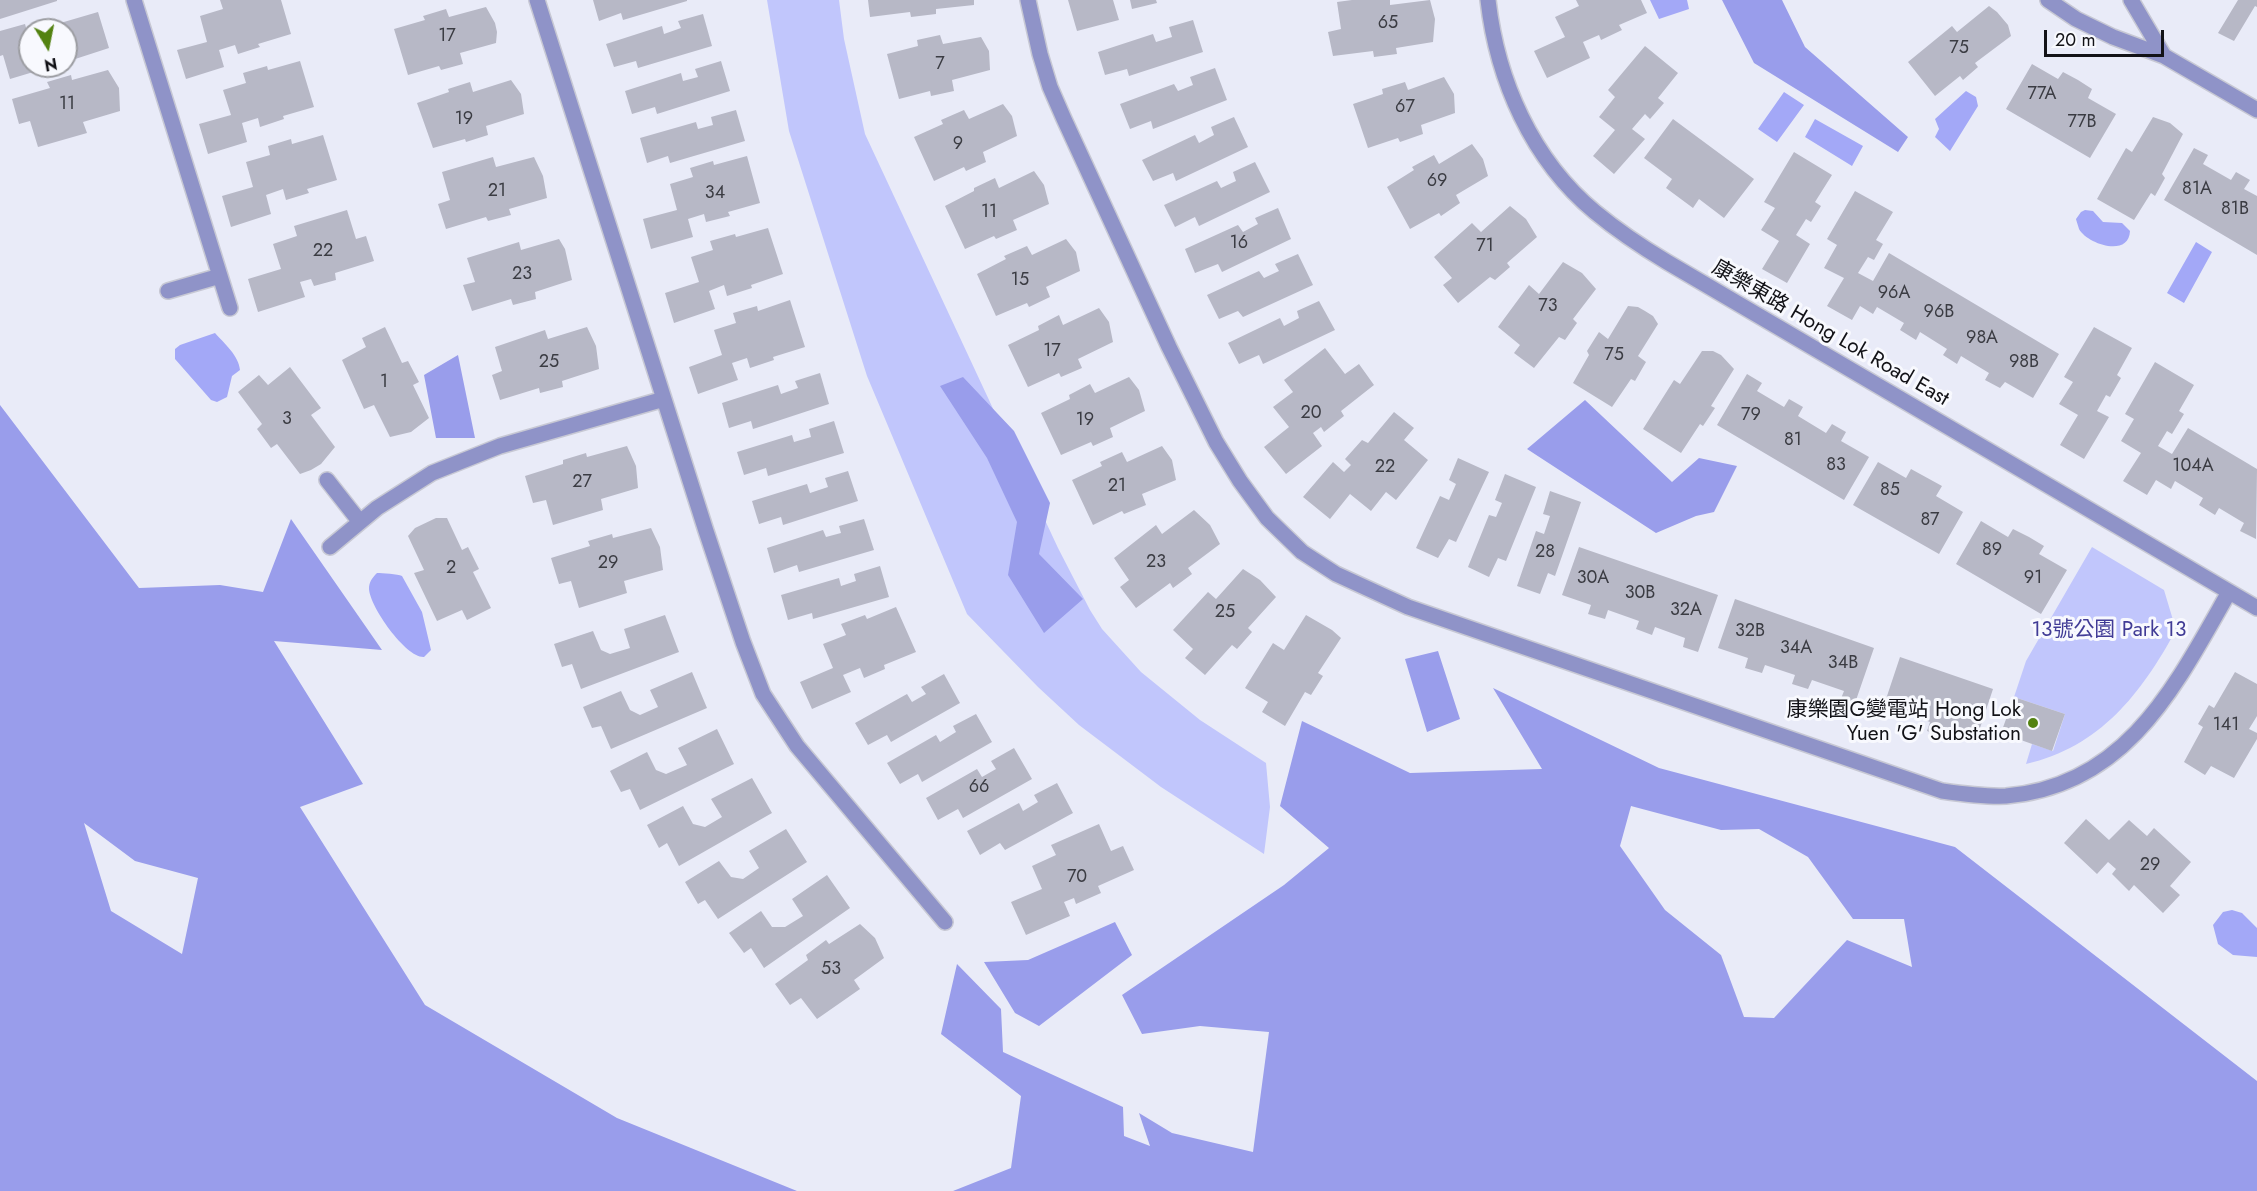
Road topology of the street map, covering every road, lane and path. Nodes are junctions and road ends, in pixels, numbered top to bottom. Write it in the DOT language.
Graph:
graph roads {
  1 [pos="134,0"];
  2 [pos="537,0"];
  3 [pos="1028,0"];
  4 [pos="1488,0"];
  5 [pos="2048,0"];
  6 [pos="2131,0"];
  7 [pos="2164,56"];
  8 [pos="2257,110"];
  9 [pos="220,276"];
  10 [pos="168,291"];
  11 [pos="230,308"];
  12 [pos="664,399"];
  13 [pos="327,480"];
  14 [pos="360,522"];
  15 [pos="330,547"];
  16 [pos="2229,592"];
  17 [pos="2257,608"];
  18 [pos="945,922"];
  1 -- 9 [label="street"];
  2 -- 12 [label="street"];
  3 -- 16 [label="street"];
  4 -- 16 [label="street, 康樂東路 Hong Lok Road East"];
  5 -- 7 [label="street"];
  6 -- 7 [label="street"];
  7 -- 8 [label="street"];
  9 -- 10 [label="street"];
  9 -- 11 [label="street"];
  12 -- 14 [label="street"];
  12 -- 18 [label="street"];
  13 -- 14 [label="street"];
  14 -- 15 [label="street"];
  16 -- 17 [label="street, 康樂東路 Hong Lok Road East"];
}
